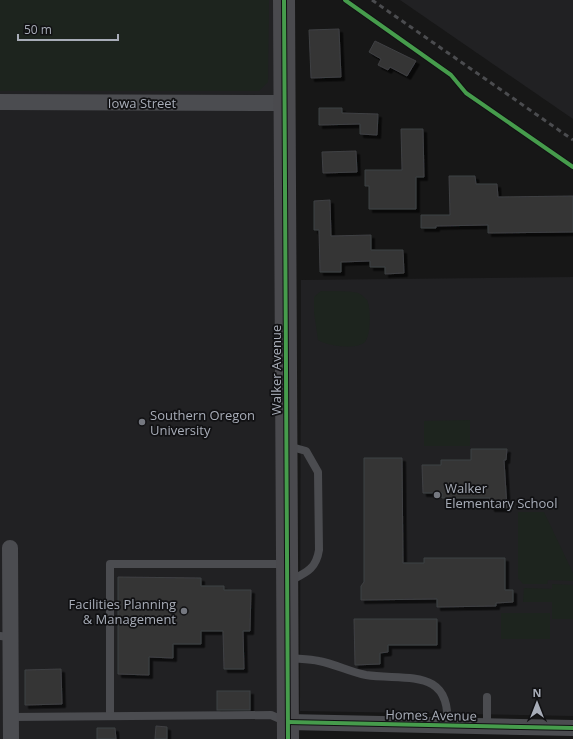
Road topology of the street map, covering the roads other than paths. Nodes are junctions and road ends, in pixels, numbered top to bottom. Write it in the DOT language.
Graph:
graph roads {
  1 [pos="284,0"];
  2 [pos="0,102"];
  3 [pos="284,103"];
  4 [pos="286,445"];
  5 [pos="10,548"];
  6 [pos="288,573"];
  7 [pos="5,636"];
  8 [pos="288,658"];
  9 [pos="487,697"];
  10 [pos="110,716"];
  11 [pos="11,717"];
  12 [pos="447,726"];
  13 [pos="486,726"];
  14 [pos="573,728"];
  15 [pos="288,730"];
  16 [pos="11,739"];
  1 -- 3 [label="street, Walker Avenue"];
  2 -- 3 [label="street, Iowa Street"];
  3 -- 4 [label="street, Walker Avenue"];
  4 -- 6 [label="street, Walker Avenue"];
  4 -- 6 [label="lane"];
  5 -- 7 [label="street"];
  6 -- 8 [label="street, Walker Avenue"];
  6 -- 10 [label="lane"];
  7 -- 11 [label="street"];
  8 -- 12 [label="lane"];
  8 -- 15 [label="street, Walker Avenue"];
  9 -- 13 [label="lane"];
  10 -- 11 [label="lane"];
  10 -- 15 [label="lane"];
  11 -- 16 [label="street"];
  12 -- 13 [label="street, Homes Avenue"];
  12 -- 15 [label="street, Homes Avenue"];
  13 -- 14 [label="street, Homes Avenue"];
}
